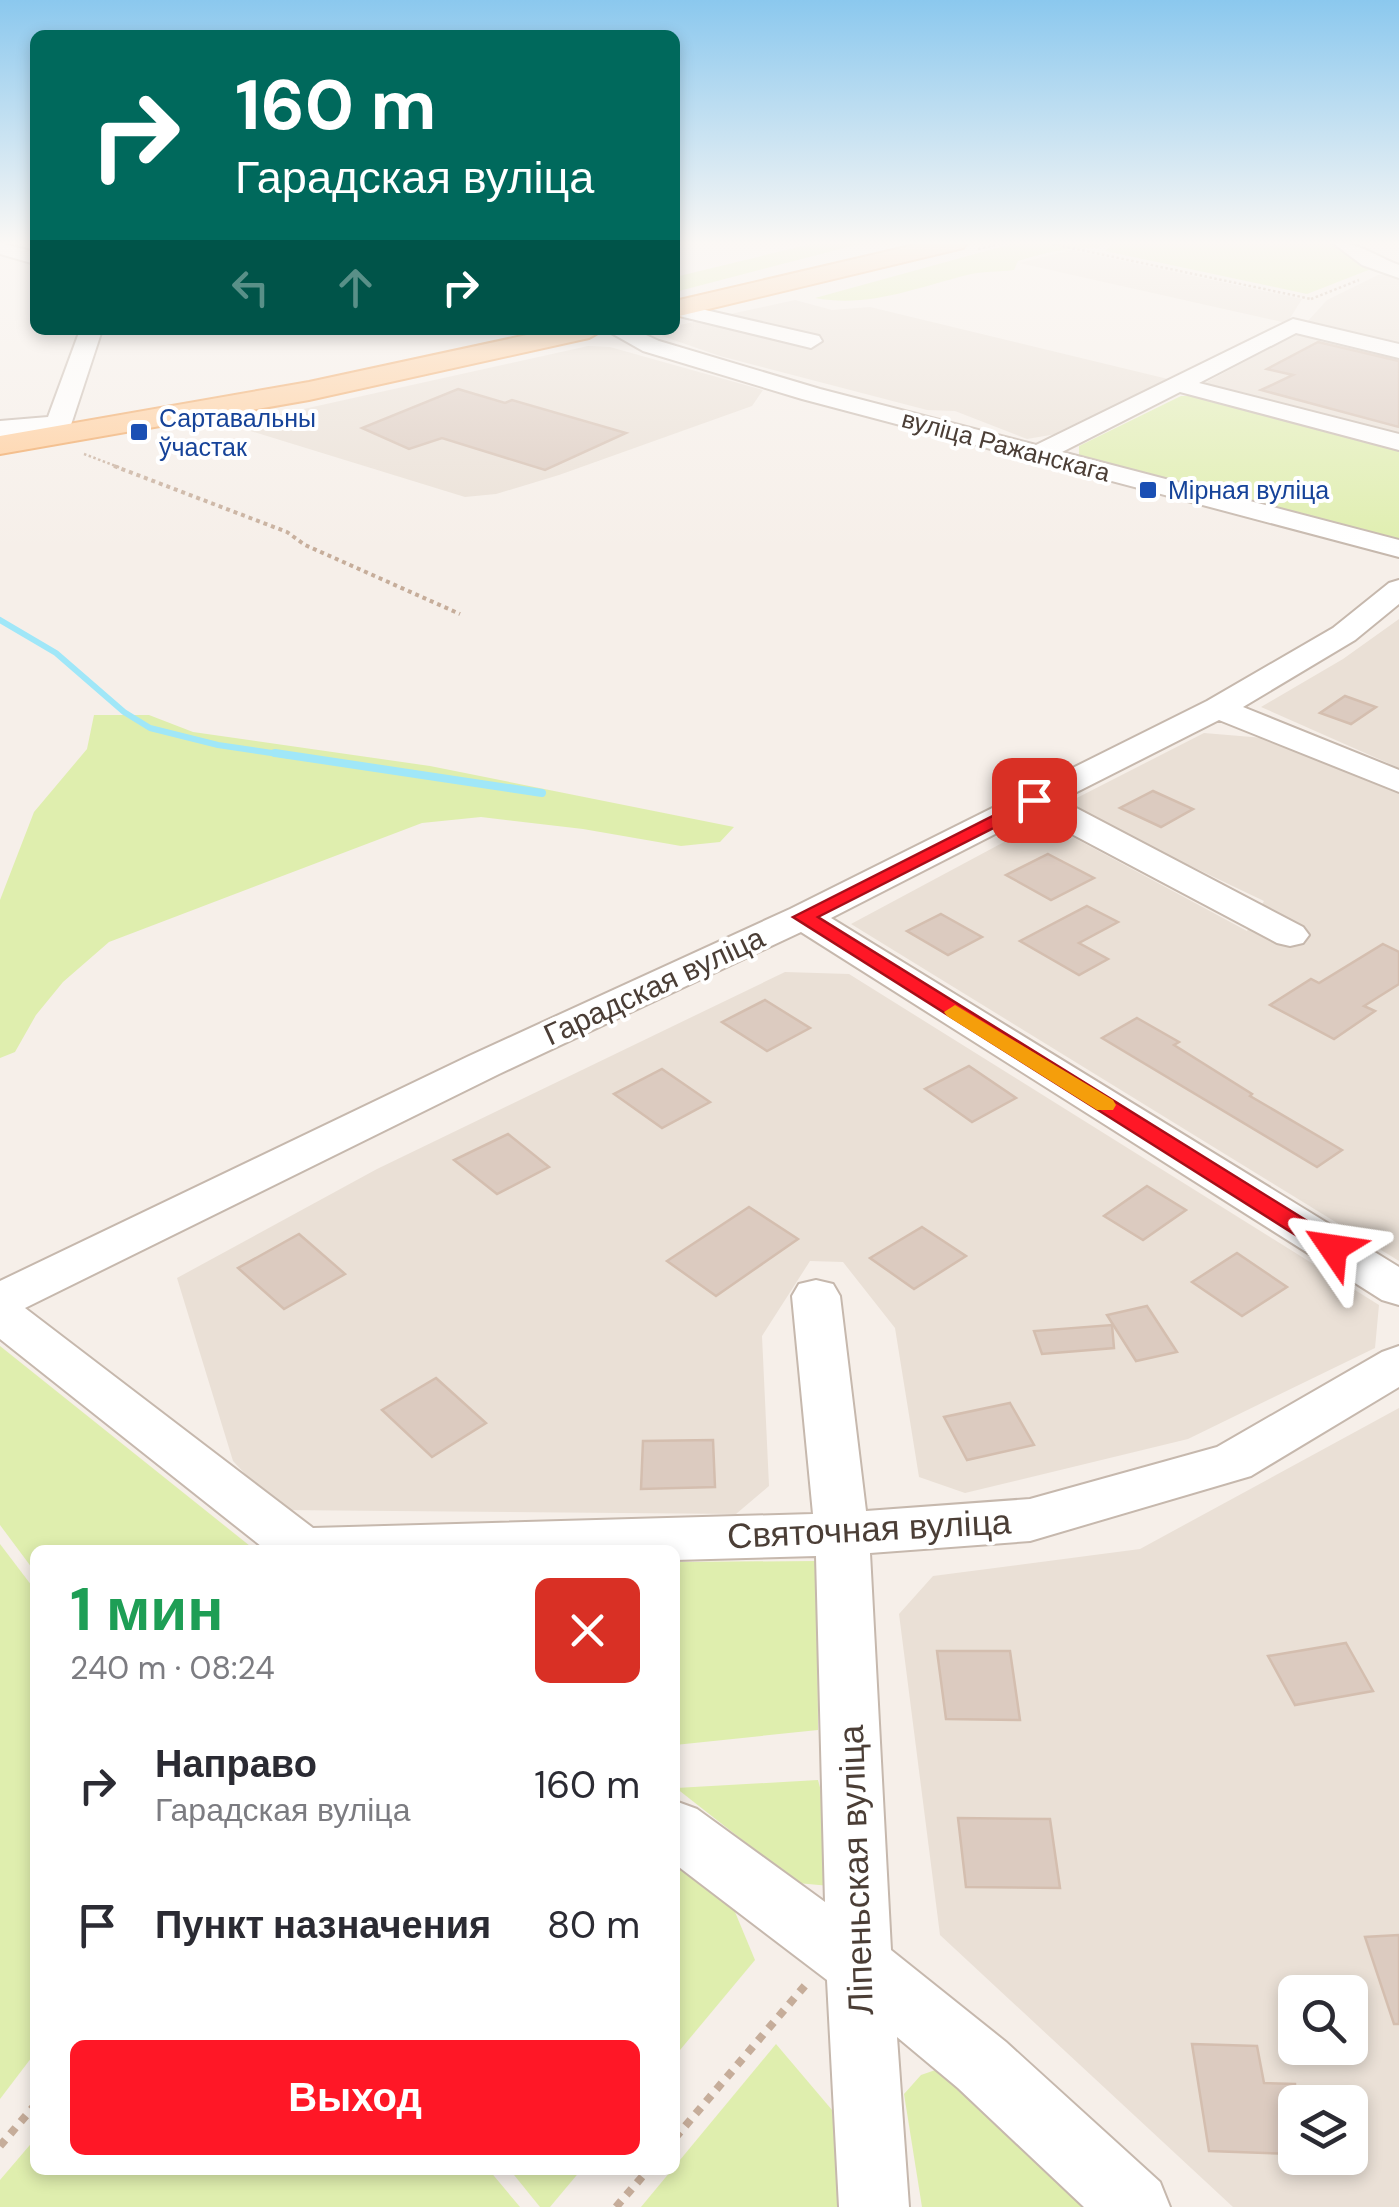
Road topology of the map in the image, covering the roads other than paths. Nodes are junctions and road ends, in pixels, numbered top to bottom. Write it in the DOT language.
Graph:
graph roads {
  1 [pos="86,346"];
  2 [pos="515,346"];
  3 [pos="658,346"];
  4 [pos="1255,346"];
  5 [pos="1180,385"];
  6 [pos="0,428"];
  7 [pos="58,430"];
  8 [pos="1399,442"];
  9 [pos="0,445"];
  10 [pos="1039,454"];
  11 [pos="1399,549"];
  12 [pos="1399,589"];
  13 [pos="1218,708"];
  14 [pos="1399,782"];
  15 [pos="1034,800"];
  16 [pos="803,917"];
  17 [pos="1290,934"];
  18 [pos="1399,1289"];
  19 [pos="816,1296"];
  20 [pos="0,1301"];
  21 [pos="0,1314"];
  22 [pos="1399,1364"];
  23 [pos="842,1534"];
  24 [pos="298,1545"];
  25 [pos="472,1545"];
  26 [pos="680,1832"];
  27 [pos="858,1965"];
  28 [pos="874,2207"];
  29 [pos="1135,2207"];
  1 -- 7 [label="street"];
  2 -- 7 [label="main road"];
  3 -- 10 [label="street, вуліца Ражанскага"];
  4 -- 5 [label="street"];
  5 -- 8 [label="street"];
  5 -- 10 [label="street"];
  6 -- 7 [label="street"];
  7 -- 9 [label="main road"];
  10 -- 11 [label="street, вуліца Ражанскага"];
  12 -- 13 [label="street, Гарадская вуліца"];
  13 -- 14 [label="street"];
  13 -- 15 [label="street, Гарадская вуліца"];
  15 -- 16 [label="street, Гарадская вуліца"];
  15 -- 17 [label="street"];
  16 -- 18 [label="street"];
  16 -- 20 [label="street, Гарадская вуліца"];
  19 -- 23 [label="street, Ліпеньская вуліца"];
  21 -- 24 [label="street"];
  22 -- 23 [label="street, Святочная вуліца"];
  23 -- 25 [label="street, Святочная вуліца"];
  23 -- 27 [label="street, Ліпеньская вуліца"];
  26 -- 27 [label="street"];
  27 -- 28 [label="street, Ліпеньская вуліца"];
  27 -- 29 [label="street"];
}
